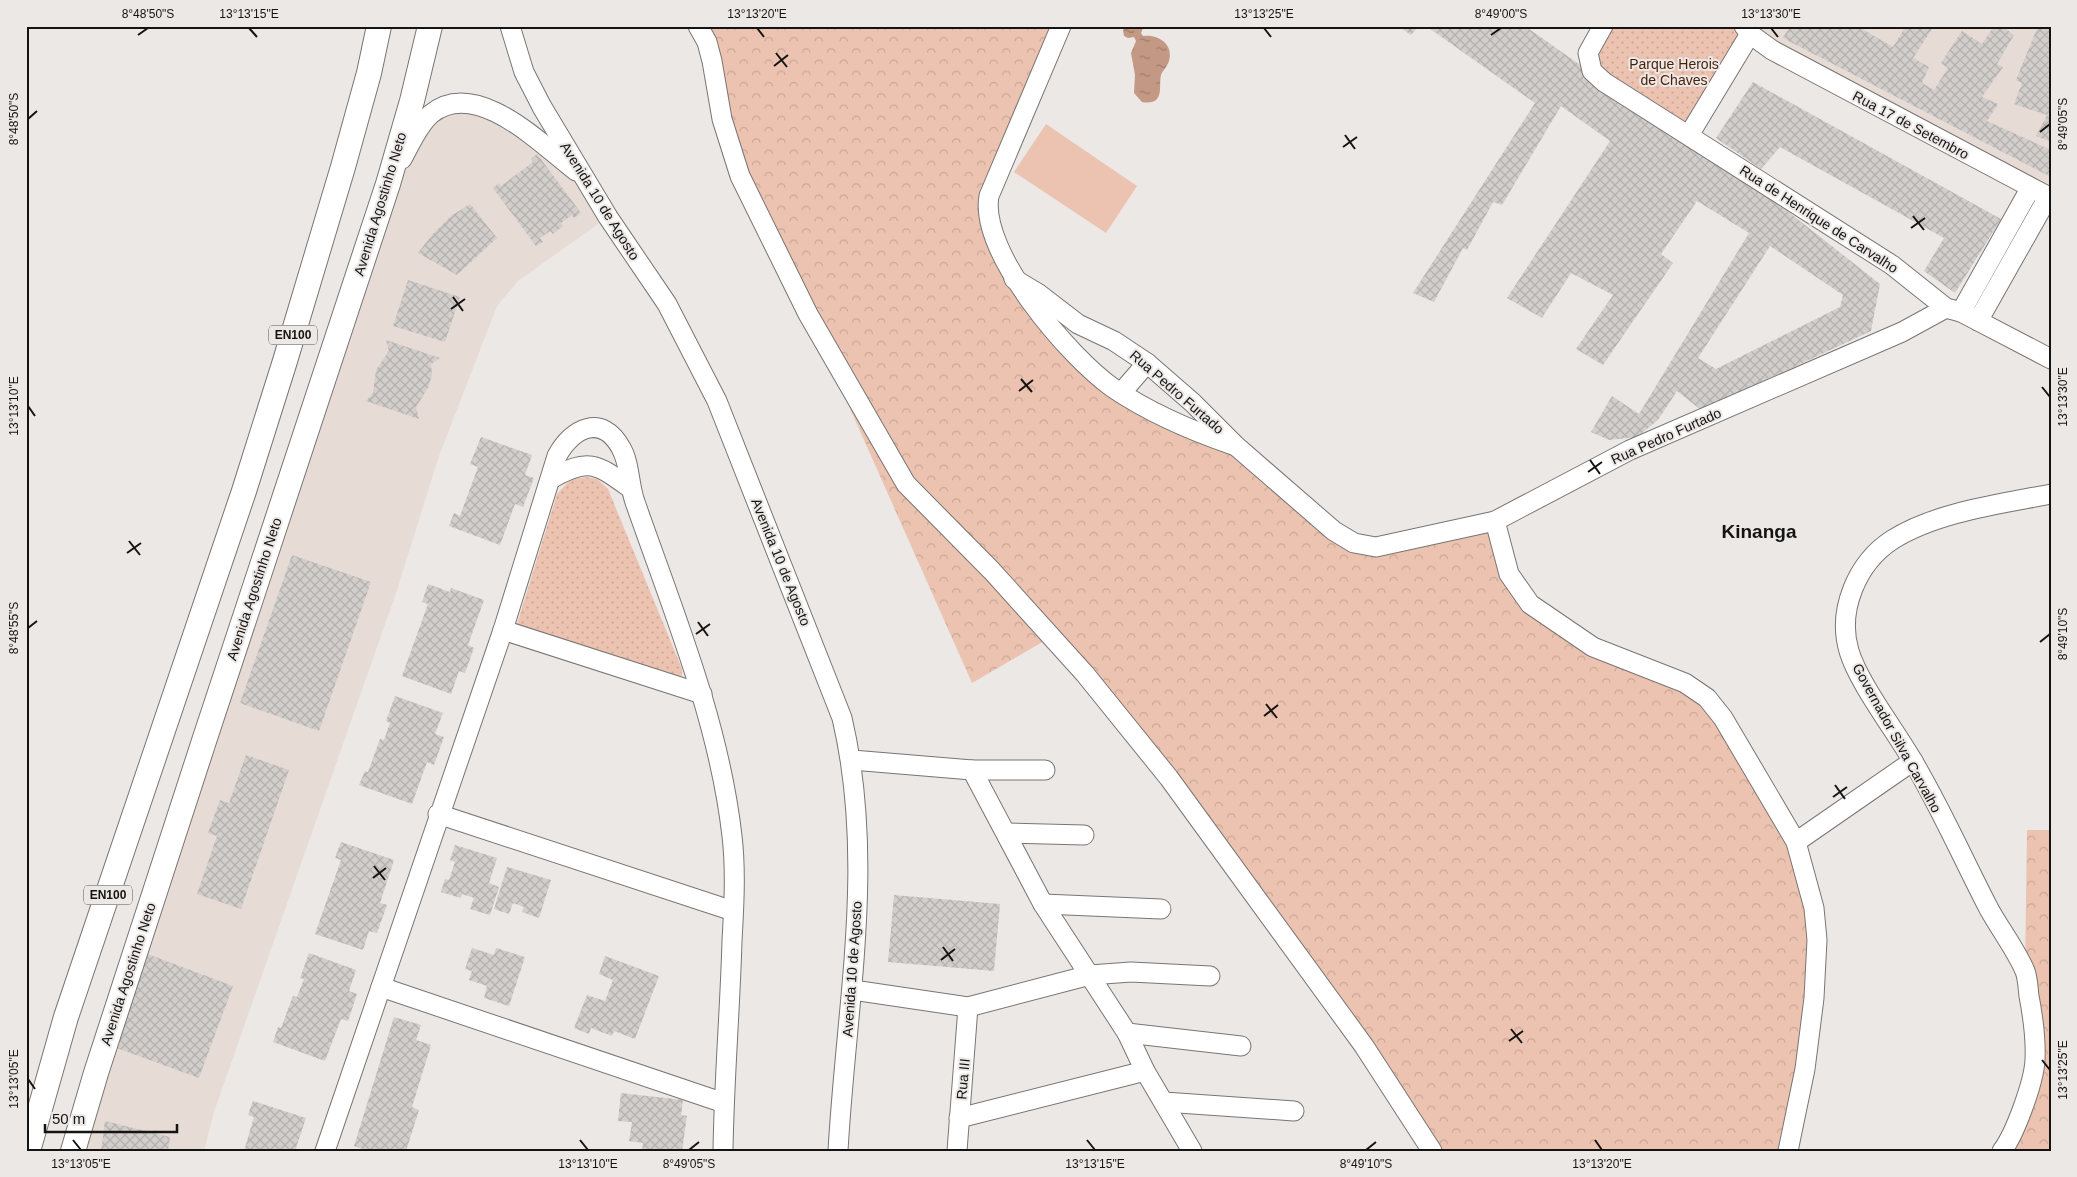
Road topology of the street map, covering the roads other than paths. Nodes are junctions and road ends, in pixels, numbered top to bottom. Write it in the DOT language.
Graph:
graph roads {
  1 [pos="379,26"];
  2 [pos="430,26"];
  3 [pos="510,26"];
  4 [pos="698,26"];
  5 [pos="1061,26"];
  6 [pos="1602,26"];
  7 [pos="1747,30"];
  8 [pos="1689,135"];
  9 [pos="585,178"];
  10 [pos="388,184"];
  11 [pos="2030,189"];
  12 [pos="2050,198"];
  13 [pos="1014,279"];
  14 [pos="1954,310"];
  15 [pos="1978,321"];
  16 [pos="1098,334"];
  17 [pos="2051,359"];
  18 [pos="1084,362"];
  19 [pos="1147,364"];
  20 [pos="1121,393"];
  21 [pos="1236,446"];
  22 [pos="551,478"];
  23 [pos="630,488"];
  24 [pos="2051,494"];
  25 [pos="1495,521"];
  26 [pos="503,630"];
  27 [pos="702,694"];
  28 [pos="852,760"];
  29 [pos="1913,760"];
  30 [pos="972,770"];
  31 [pos="1045,770"];
  32 [pos="438,814"];
  33 [pos="1007,833"];
  34 [pos="1084,835"];
  35 [pos="1796,842"];
  36 [pos="1044,904"];
  37 [pos="1161,909"];
  38 [pos="733,911"];
  39 [pos="1090,974"];
  40 [pos="1210,976"];
  41 [pos="381,987"];
  42 [pos="853,990"];
  43 [pos="968,1007"];
  44 [pos="1127,1033"];
  45 [pos="1241,1046"];
  46 [pos="1145,1071"];
  47 [pos="1164,1102"];
  48 [pos="724,1103"];
  49 [pos="1294,1112"];
  50 [pos="959,1118"];
  51 [pos="28,1151"];
  52 [pos="73,1151"];
  53 [pos="325,1151"];
  54 [pos="723,1151"];
  55 [pos="838,1151"];
  56 [pos="957,1151"];
  57 [pos="1192,1151"];
  58 [pos="1432,1151"];
  59 [pos="1788,1151"];
  60 [pos="2002,1151"];
  1 -- 51 [label="main road, EN100"];
  2 -- 10 [label="main road, Avenida Agostinho Neto / EN100"];
  3 -- 9 [label="street, Avenida 10 de Agosto"];
  4 -- 58 [label="street"];
  5 -- 13 [label="street, Rua Pedro Furtado"];
  6 -- 8 [label="street, Rua de Henrique de Carvalho"];
  7 -- 8 [label="street"];
  7 -- 11 [label="street, Rua 17 de Setembro"];
  8 -- 14 [label="street, Rua de Henrique de Carvalho"];
  9 -- 10 [label="street"];
  9 -- 28 [label="street, Avenida 10 de Agosto"];
  10 -- 52 [label="main road, Avenida Agostinho Neto / EN100"];
  11 -- 12 [label="street, Rua 17 de Setembro"];
  11 -- 14 [label="street"];
  12 -- 15 [label="street"];
  13 -- 16 [label="street, Rua Pedro Furtado"];
  13 -- 18 [label="street, Rua Pedro Furtado"];
  14 -- 15 [label="street, Rua de Henrique de Carvalho"];
  14 -- 25 [label="street, Rua Pedro Furtado"];
  15 -- 17 [label="street, Rua de Henrique de Carvalho"];
  16 -- 18 [label="street"];
  16 -- 19 [label="street, Rua Pedro Furtado"];
  18 -- 20 [label="street, Rua Pedro Furtado"];
  19 -- 20 [label="street"];
  19 -- 21 [label="street, Rua Pedro Furtado"];
  20 -- 21 [label="street, Rua Pedro Furtado"];
  21 -- 25 [label="street, Rua Pedro Furtado"];
  22 -- 23 [label="street"];
  22 -- 23 [label="street"];
  22 -- 26 [label="street"];
  23 -- 27 [label="street"];
  24 -- 29 [label="street, Governador Silva Carvalho"];
  25 -- 35 [label="street"];
  26 -- 27 [label="street"];
  26 -- 32 [label="street"];
  27 -- 38 [label="street"];
  28 -- 30 [label="street"];
  28 -- 42 [label="street, Avenida 10 de Agosto"];
  29 -- 35 [label="street"];
  29 -- 60 [label="street, Governador Silva Carvalho"];
  30 -- 31 [label="street"];
  30 -- 33 [label="street"];
  32 -- 38 [label="street"];
  32 -- 41 [label="street"];
  33 -- 34 [label="street"];
  33 -- 36 [label="street"];
  35 -- 59 [label="street"];
  36 -- 37 [label="street"];
  36 -- 39 [label="street"];
  38 -- 48 [label="street"];
  39 -- 40 [label="street"];
  39 -- 43 [label="street"];
  39 -- 44 [label="street"];
  41 -- 48 [label="street"];
  41 -- 53 [label="street"];
  42 -- 43 [label="street"];
  42 -- 55 [label="street, Avenida 10 de Agosto"];
  43 -- 50 [label="street, Rua III"];
  44 -- 45 [label="street"];
  44 -- 46 [label="street"];
  46 -- 47 [label="street"];
  46 -- 50 [label="street"];
  47 -- 49 [label="street"];
  47 -- 57 [label="street"];
  48 -- 54 [label="street"];
  50 -- 56 [label="street, Rua III"];
}
